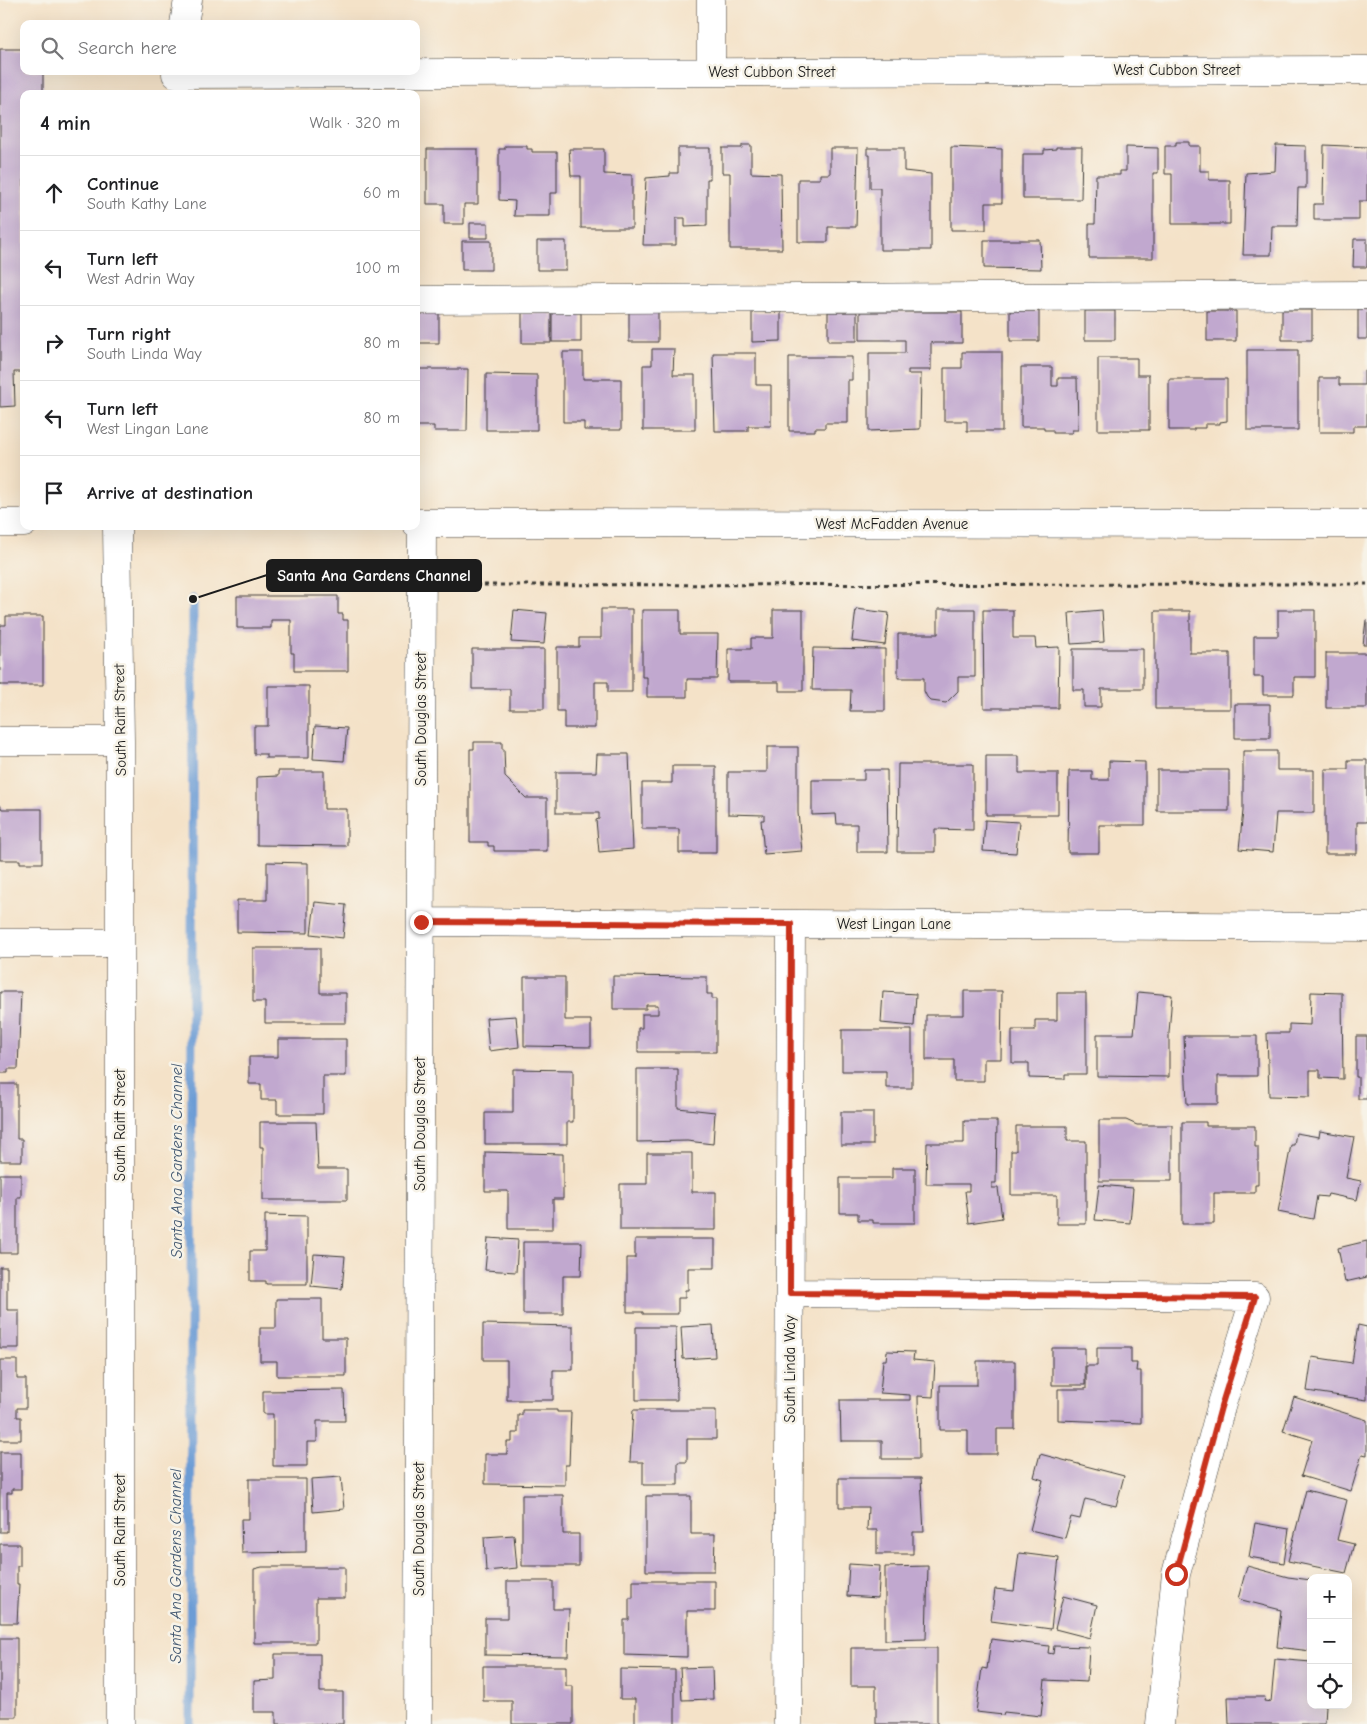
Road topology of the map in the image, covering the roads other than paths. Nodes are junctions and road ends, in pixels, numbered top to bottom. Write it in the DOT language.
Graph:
graph roads {
  1 [pos="188,0"];
  2 [pos="711,0"];
  3 [pos="185,20"];
  4 [pos="1367,70"];
  5 [pos="711,72"];
  6 [pos="175,80"];
  7 [pos="1367,295"];
  8 [pos="420,300"];
  9 [pos="0,523"];
  10 [pos="20,523"];
  11 [pos="420,523"];
  12 [pos="1367,524"];
  13 [pos="117,530"];
  14 [pos="419,530"];
  15 [pos="0,741"];
  16 [pos="120,741"];
  17 [pos="421,922"];
  18 [pos="791,924"];
  19 [pos="1367,927"];
  20 [pos="0,943"];
  21 [pos="120,943"];
  22 [pos="790,1293"];
  23 [pos="120,1724"];
  24 [pos="418,1724"];
  25 [pos="788,1724"];
  26 [pos="1160,1724"];
  1 -- 3 [label="street"];
  2 -- 5 [label="street"];
  4 -- 5 [label="street, West Cubbon Street"];
  5 -- 6 [label="street, West Cubbon Street"];
  7 -- 8 [label="street"];
  9 -- 10 [label="street"];
  11 -- 12 [label="street, West McFadden Avenue"];
  13 -- 16 [label="street, South Raitt Street"];
  14 -- 17 [label="street, South Douglas Street"];
  15 -- 16 [label="street"];
  16 -- 21 [label="street, South Raitt Street"];
  17 -- 18 [label="street, West Lingan Lane"];
  17 -- 24 [label="street, South Douglas Street"];
  18 -- 19 [label="street, West Lingan Lane"];
  18 -- 22 [label="street, South Linda Way"];
  20 -- 21 [label="street"];
  21 -- 23 [label="street, South Raitt Street"];
  22 -- 25 [label="street, South Linda Way"];
  22 -- 26 [label="street"];
}
